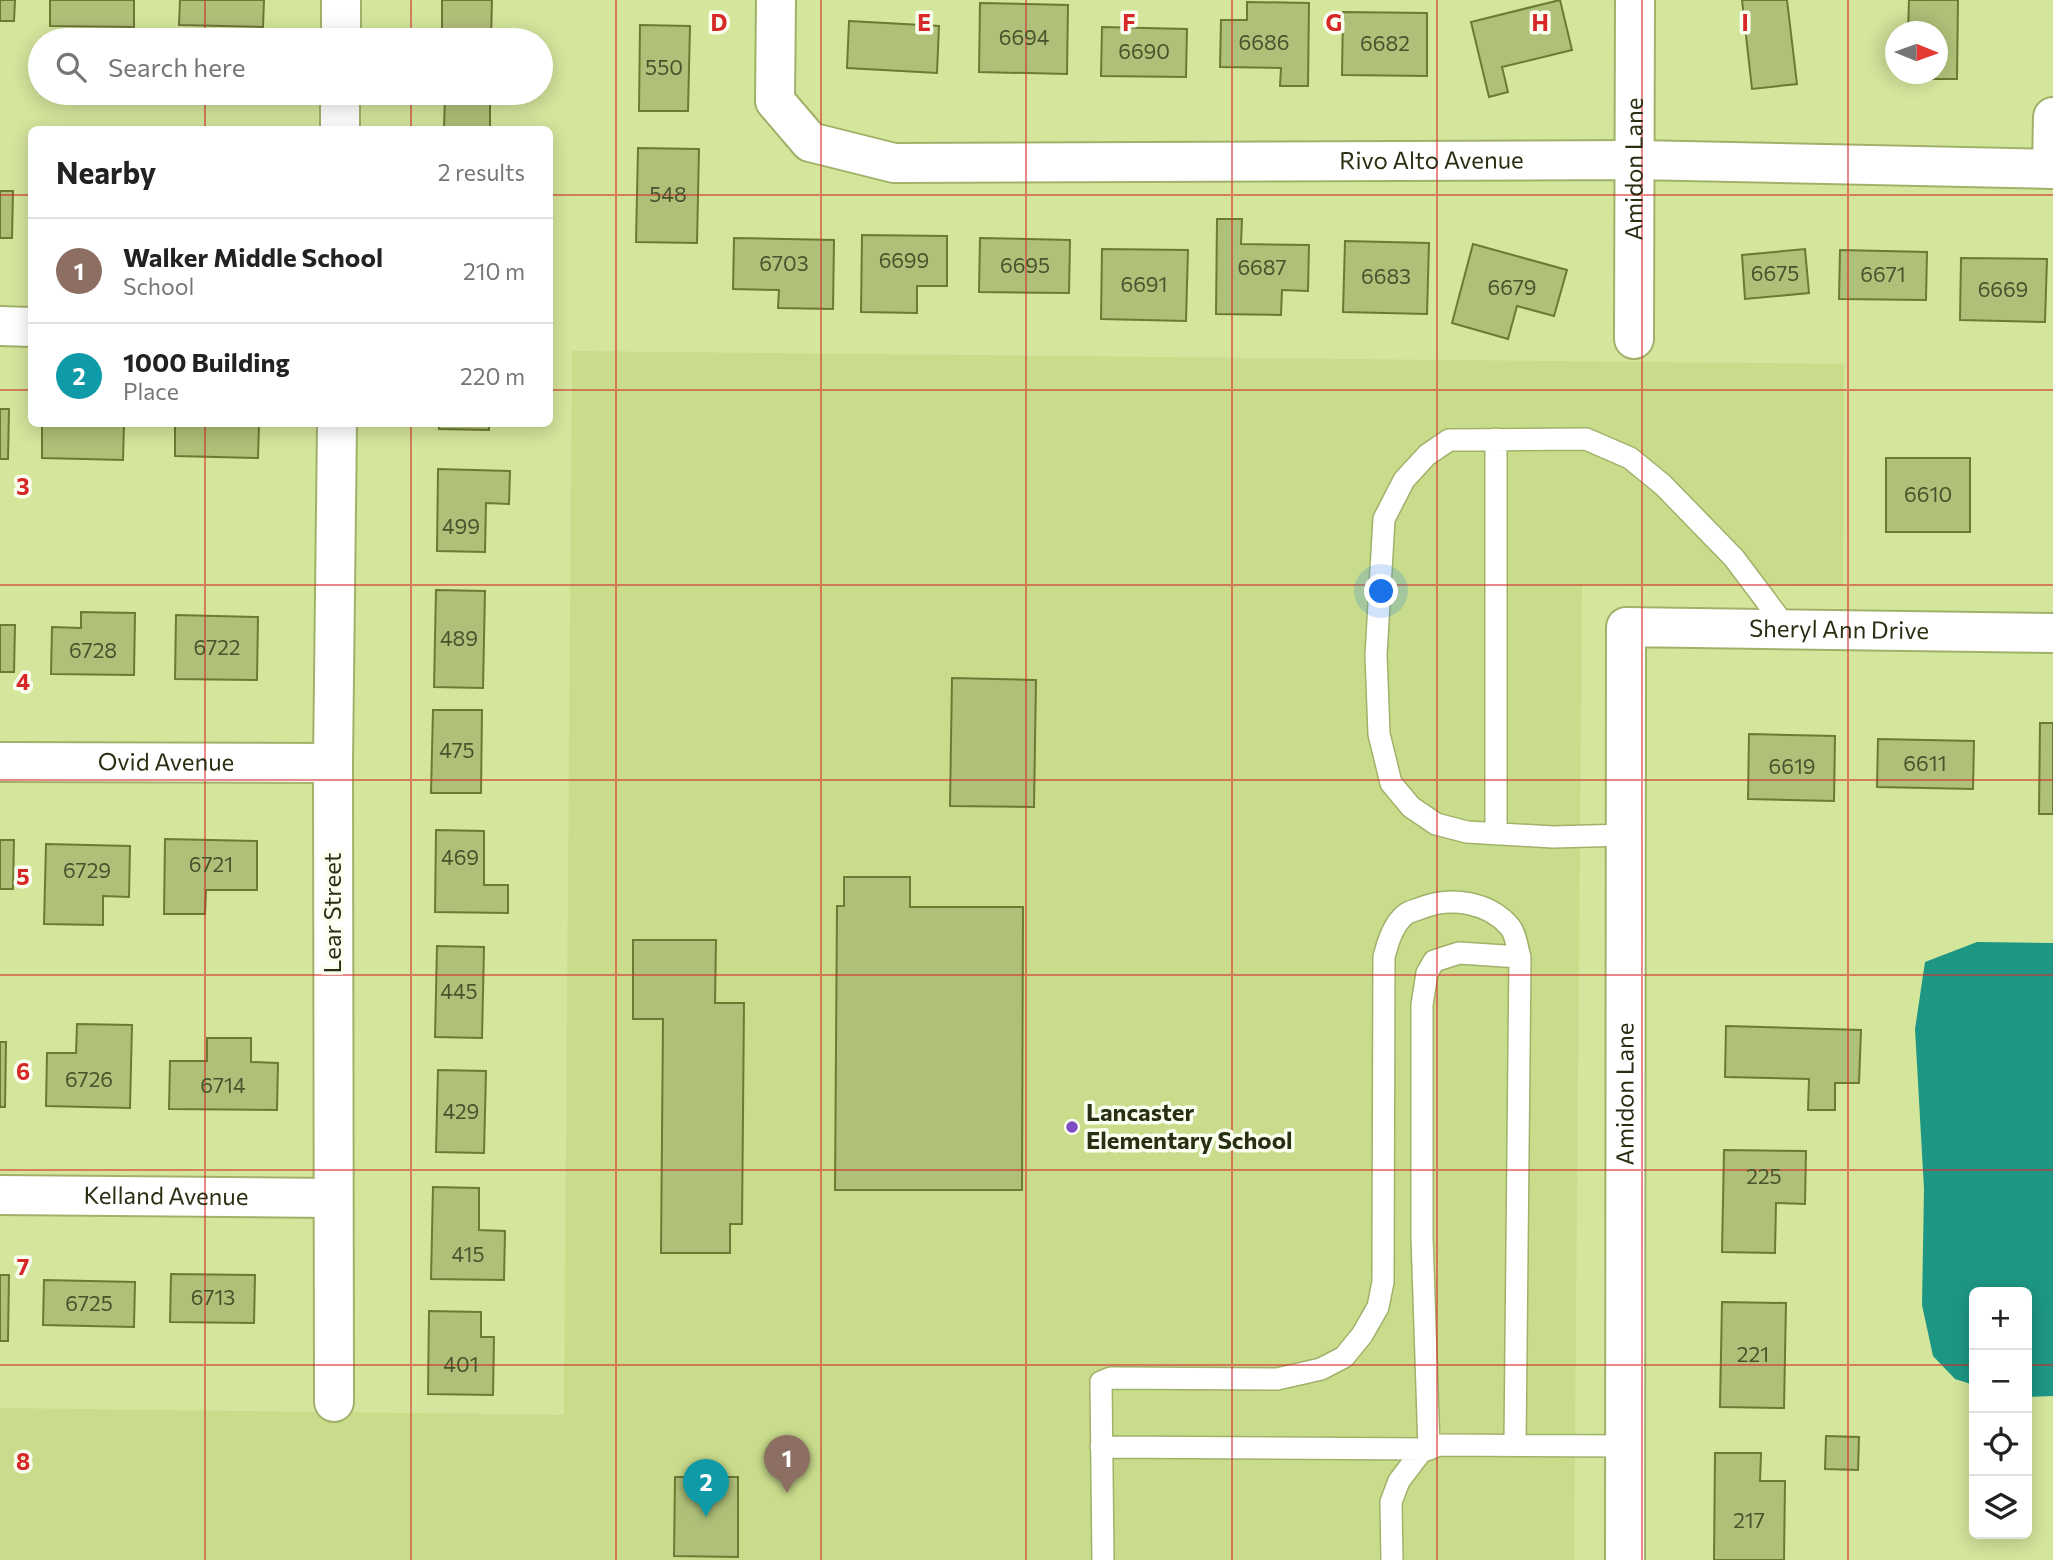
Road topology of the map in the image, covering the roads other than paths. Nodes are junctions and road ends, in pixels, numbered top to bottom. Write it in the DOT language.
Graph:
graph roads {
  1 [pos="341,0"];
  2 [pos="776,0"];
  3 [pos="1635,0"];
  4 [pos="341,28"];
  5 [pos="340,105"];
  6 [pos="2053,117"];
  7 [pos="340,126"];
  8 [pos="1636,160"];
  9 [pos="2053,169"];
  10 [pos="0,326"];
  11 [pos="28,327"];
  12 [pos="1634,339"];
  13 [pos="337,427"];
  14 [pos="1496,439"];
  15 [pos="1626,627"];
  16 [pos="1788,630"];
  17 [pos="2053,633"];
  18 [pos="0,762"];
  19 [pos="333,763"];
  20 [pos="1496,834"];
  21 [pos="1626,835"];
  22 [pos="1520,957"];
  23 [pos="0,1195"];
  24 [pos="333,1198"];
  25 [pos="334,1402"];
  26 [pos="1515,1444"];
  27 [pos="1625,1446"];
  28 [pos="1101,1447"];
  29 [pos="1429,1449"];
  30 [pos="1103,1560"];
  31 [pos="1392,1560"];
  32 [pos="1625,1560"];
  1 -- 4 [label="street"];
  2 -- 8 [label="street, Rivo Alto Avenue"];
  3 -- 8 [label="street, Amidon Lane"];
  5 -- 7 [label="street"];
  6 -- 9 [label="street"];
  8 -- 9 [label="street, Rivo Alto Avenue"];
  8 -- 12 [label="street, Amidon Lane"];
  10 -- 11 [label="street"];
  13 -- 19 [label="street, Lear Street"];
  14 -- 16 [label="lane"];
  14 -- 20 [label="lane"];
  14 -- 20 [label="lane"];
  15 -- 16 [label="street, Sheryl Ann Drive"];
  15 -- 21 [label="street, Amidon Lane"];
  16 -- 17 [label="street, Sheryl Ann Drive"];
  18 -- 19 [label="street, Ovid Avenue"];
  19 -- 24 [label="street, Lear Street"];
  20 -- 21 [label="lane"];
  21 -- 27 [label="street, Amidon Lane"];
  22 -- 26 [label="lane"];
  22 -- 28 [label="lane"];
  22 -- 29 [label="lane"];
  23 -- 24 [label="street, Kelland Avenue"];
  24 -- 25 [label="street, Lear Street"];
  26 -- 27 [label="lane"];
  26 -- 29 [label="lane"];
  27 -- 32 [label="street, Amidon Lane"];
  28 -- 29 [label="lane"];
  28 -- 30 [label="lane"];
  29 -- 31 [label="lane"];
}
